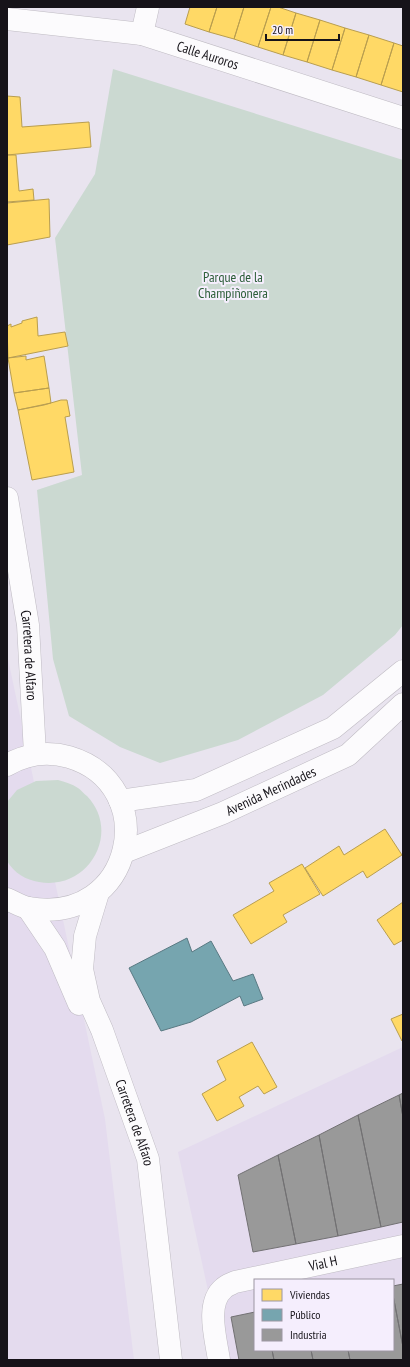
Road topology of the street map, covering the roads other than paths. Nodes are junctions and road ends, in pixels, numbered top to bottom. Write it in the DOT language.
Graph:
graph roads {
  1 [pos="148,7"];
  2 [pos="7,19"];
  3 [pos="142,34"];
  4 [pos="403,118"];
  5 [pos="7,498"];
  6 [pos="12,557"];
  7 [pos="403,670"];
  8 [pos="403,704"];
  9 [pos="35,754"];
  10 [pos="7,765"];
  11 [pos="120,801"];
  12 [pos="124,852"];
  13 [pos="98,893"];
  14 [pos="7,899"];
  15 [pos="28,908"];
  16 [pos="403,1246"];
  17 [pos="159,1360"];
  18 [pos="171,1360"];
  19 [pos="219,1360"];
  1 -- 3 [label="main road"];
  2 -- 3 [label="main road, Calle Auroros"];
  3 -- 4 [label="main road, Calle Auroros"];
  5 -- 6 [label="main road, Carretera de Alfaro"];
  6 -- 9 [label="main road, Carretera de Alfaro"];
  7 -- 11 [label="main road"];
  8 -- 12 [label="main road, Avenida Merindades"];
  9 -- 10 [label="main road"];
  9 -- 11 [label="main road"];
  11 -- 12 [label="main road"];
  12 -- 13 [label="main road"];
  13 -- 15 [label="main road"];
  13 -- 18 [label="main road, Carretera de Alfaro"];
  14 -- 15 [label="main road"];
  15 -- 17 [label="main road, Carretera de Alfaro"];
  16 -- 19 [label="main road, Vial H"];
}
